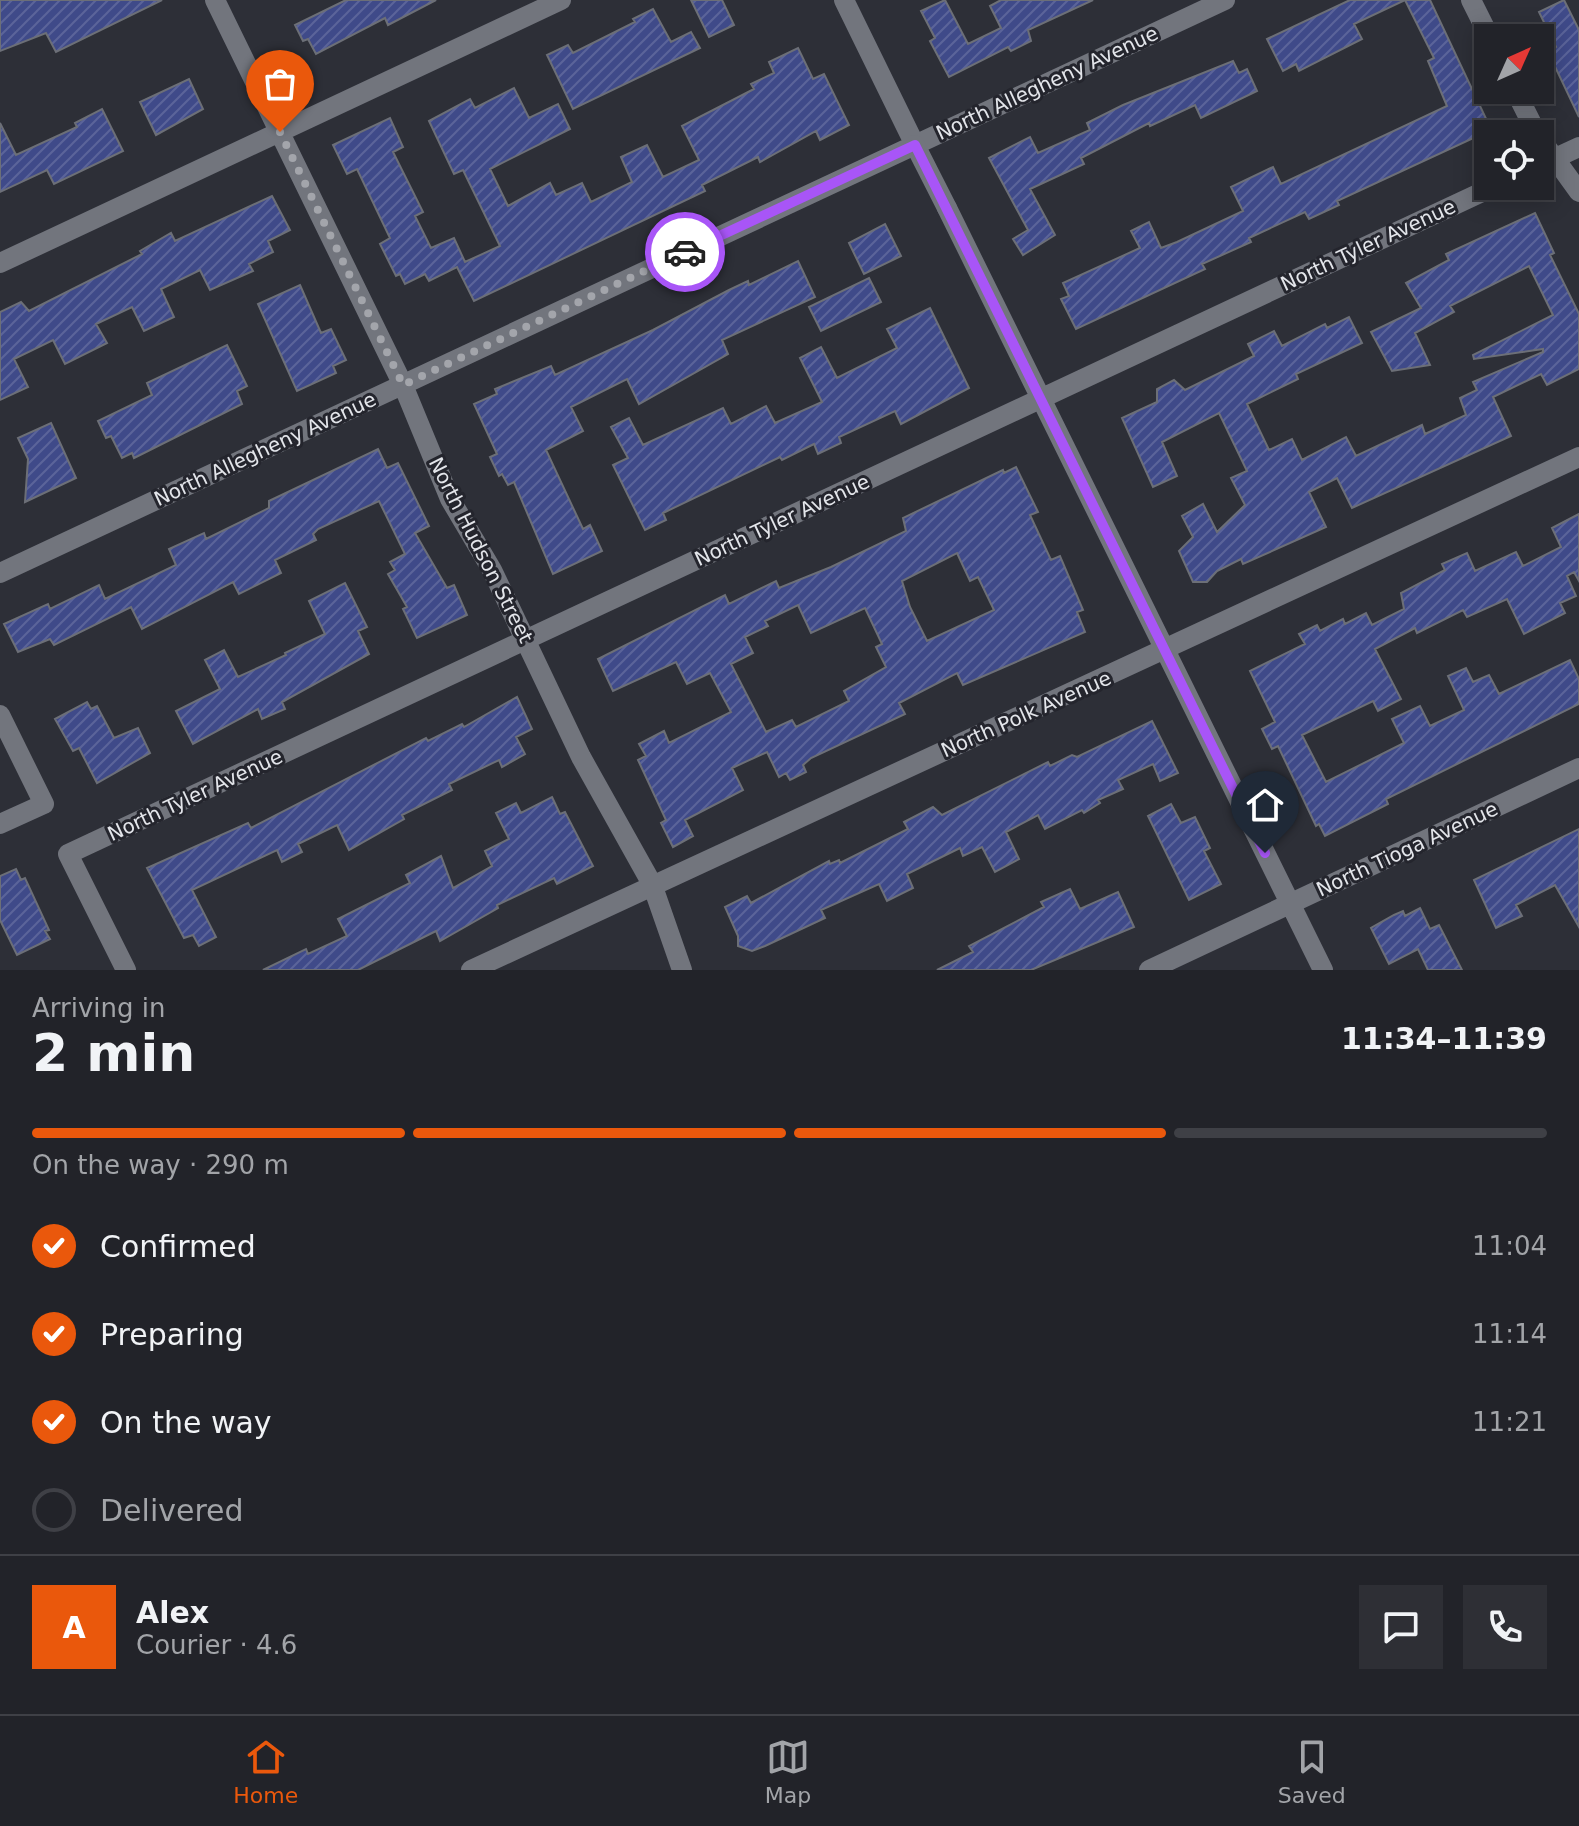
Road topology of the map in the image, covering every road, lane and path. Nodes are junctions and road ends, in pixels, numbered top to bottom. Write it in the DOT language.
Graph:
graph roads {
  1 [pos="215,0"];
  2 [pos="561,0"];
  3 [pos="844,0"];
  4 [pos="1225,0"];
  5 [pos="1471,0"];
  6 [pos="1483,24"];
  7 [pos="280,132"];
  8 [pos="915,145"];
  9 [pos="1579,147"];
  10 [pos="1554,159"];
  11 [pos="1554,169"];
  12 [pos="1579,192"];
  13 [pos="1474,196"];
  14 [pos="0,263"];
  15 [pos="403,385"];
  16 [pos="1041,398"];
  17 [pos="1579,457"];
  18 [pos="0,573"];
  19 [pos="527,640"];
  20 [pos="1165,651"];
  21 [pos="0,715"];
  22 [pos="1579,768"];
  23 [pos="0,824"];
  24 [pos="652,884"];
  25 [pos="1290,904"];
  26 [pos="126,970"];
  27 [pos="471,970"];
  28 [pos="682,970"];
  29 [pos="1149,970"];
  30 [pos="1323,970"];
  1 -- 7 [label="street, North Hudson Street"];
  2 -- 7 [label="street"];
  3 -- 8 [label="street"];
  4 -- 8 [label="street, North Allegheny Avenue"];
  5 -- 6 [label="street"];
  7 -- 14 [label="street"];
  7 -- 15 [label="street, North Hudson Street"];
  8 -- 15 [label="street, North Allegheny Avenue"];
  8 -- 16 [label="street"];
  9 -- 10 [label="street"];
  11 -- 12 [label="street"];
  13 -- 16 [label="street, North Tyler Avenue"];
  15 -- 18 [label="street, North Allegheny Avenue"];
  15 -- 19 [label="street, North Hudson Street"];
  16 -- 19 [label="street, North Tyler Avenue"];
  16 -- 20 [label="street"];
  17 -- 20 [label="street, North Polk Avenue"];
  19 -- 24 [label="street, North Hudson Street"];
  19 -- 26 [label="street, North Tyler Avenue"];
  20 -- 24 [label="street, North Polk Avenue"];
  20 -- 25 [label="street"];
  21 -- 23 [label="street"];
  22 -- 25 [label="street, North Tioga Avenue"];
  24 -- 27 [label="street, North Polk Avenue"];
  24 -- 28 [label="street, North Hudson Street"];
  25 -- 29 [label="street, North Tioga Avenue"];
  25 -- 30 [label="street"];
}
